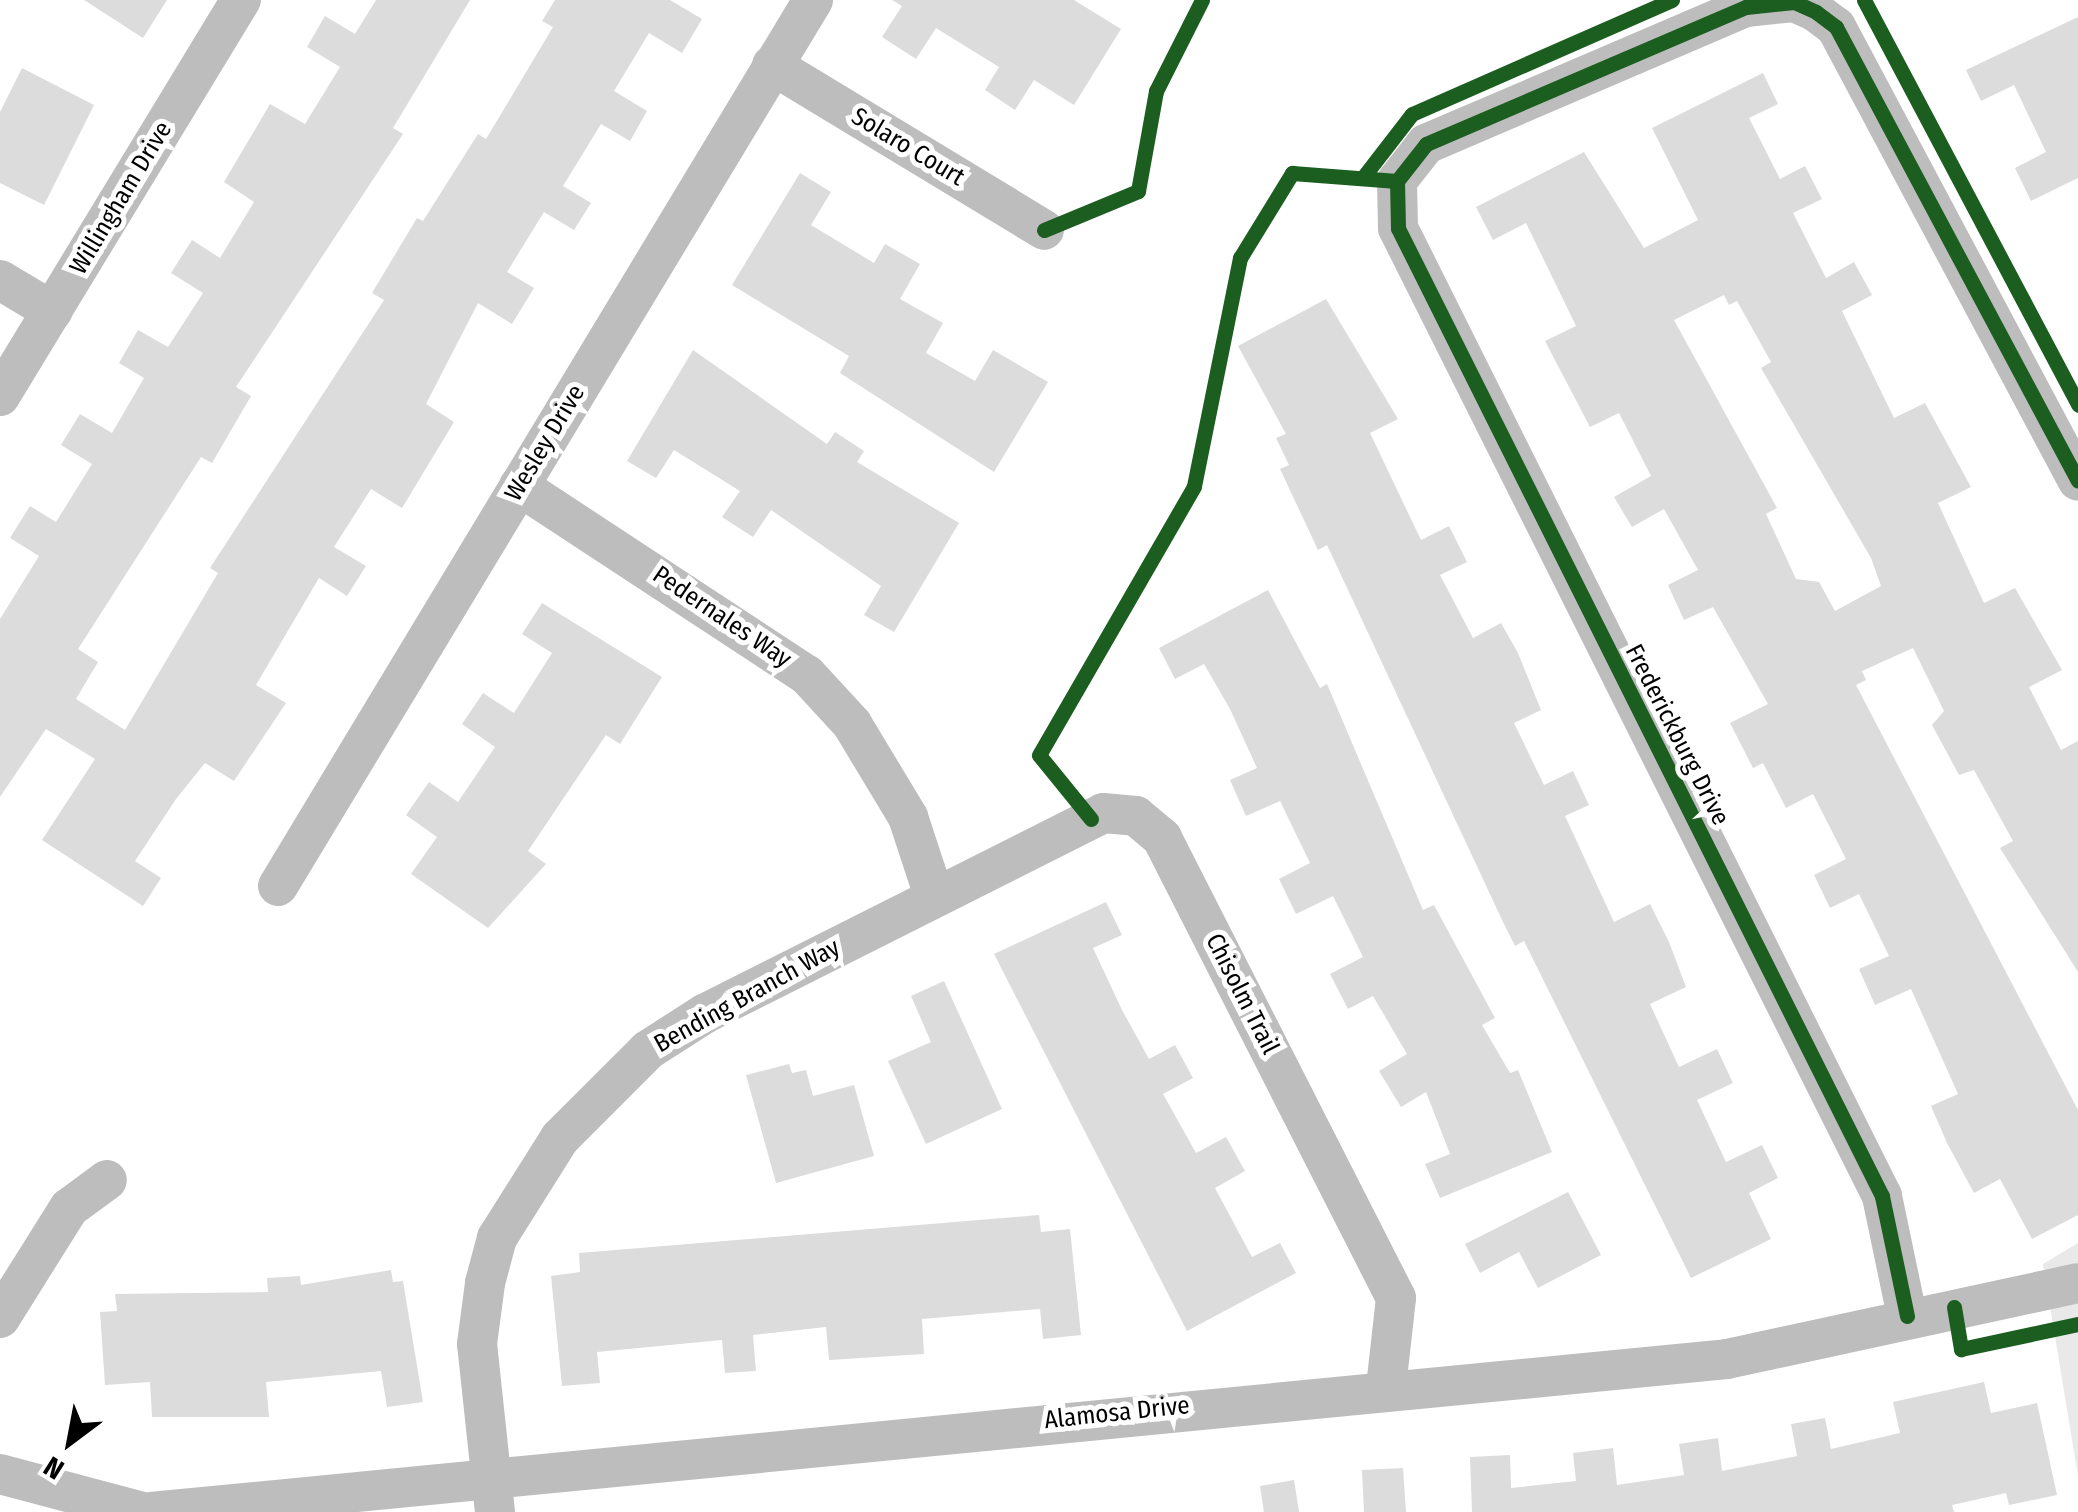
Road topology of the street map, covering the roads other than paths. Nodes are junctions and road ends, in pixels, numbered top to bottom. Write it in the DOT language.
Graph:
graph roads {
  1 [pos="242,0"];
  2 [pos="813,0"];
  3 [pos="772,64"];
  4 [pos="1044,230"];
  5 [pos="0,280"];
  6 [pos="52,310"];
  7 [pos="0,396"];
  8 [pos="2078,481"];
  9 [pos="519,486"];
  10 [pos="278,886"];
  11 [pos="934,896"];
  12 [pos="107,1180"];
  13 [pos="2078,1283"];
  14 [pos="1907,1316"];
  15 [pos="0,1318"];
  16 [pos="1386,1387"];
  17 [pos="0,1474"];
  18 [pos="493,1493"];
  19 [pos="142,1512"];
  20 [pos="151,1512"];
  1 -- 6 [label="street, Willingham Drive"];
  2 -- 3 [label="street, Wesley Drive"];
  3 -- 4 [label="street, Solaro Court"];
  3 -- 9 [label="street, Wesley Drive"];
  5 -- 6 [label="street"];
  6 -- 7 [label="street, Willingham Drive"];
  8 -- 14 [label="street, Frederickburg Drive"];
  9 -- 10 [label="street, Wesley Drive"];
  9 -- 11 [label="street, Pedernales Way"];
  11 -- 16 [label="street, Chisolm Trail"];
  11 -- 18 [label="street, Bending Branch Way"];
  12 -- 15 [label="street"];
  13 -- 14 [label="street, Alamosa Drive"];
  14 -- 16 [label="street, Alamosa Drive"];
  16 -- 18 [label="street, Alamosa Drive"];
  17 -- 19 [label="street"];
  18 -- 20 [label="street, Alamosa Drive"];
}
